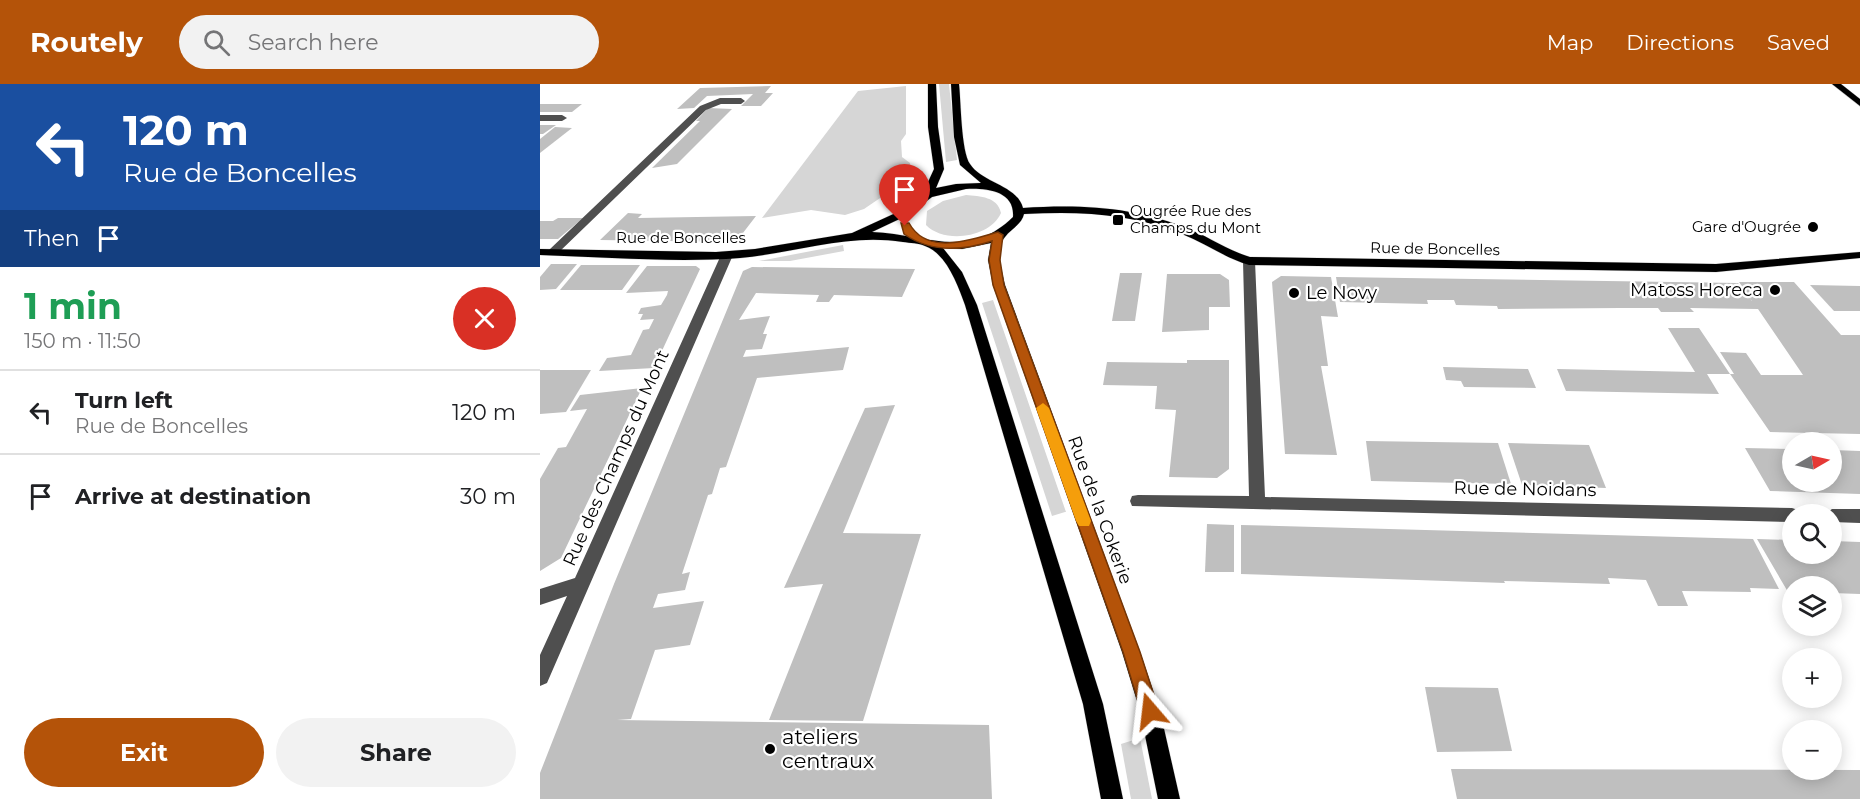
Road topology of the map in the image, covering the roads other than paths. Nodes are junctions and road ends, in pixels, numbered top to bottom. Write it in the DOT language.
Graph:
graph roads {
  1 [pos="932,84"];
  2 [pos="955,84"];
  3 [pos="1836,84"];
  4 [pos="741,100"];
  5 [pos="1860,103"];
  6 [pos="540,118"];
  7 [pos="562,118"];
  8 [pos="993,188"];
  9 [pos="928,195"];
  10 [pos="910,209"];
  11 [pos="1019,211"];
  12 [pos="856,235"];
  13 [pos="998,235"];
  14 [pos="927,243"];
  15 [pos="540,252"];
  16 [pos="553,252"];
  17 [pos="727,255"];
  18 [pos="1860,255"];
  19 [pos="1249,261"];
  20 [pos="1138,501"];
  21 [pos="1257,503"];
  22 [pos="1782,515"];
  23 [pos="1842,516"];
  24 [pos="1860,516"];
  25 [pos="581,584"];
  26 [pos="540,597"];
  27 [pos="540,678"];
  28 [pos="1112,799"];
  29 [pos="1169,799"];
  1 -- 9 [label="main road"];
  2 -- 8 [label="main road"];
  3 -- 5 [label="main road"];
  4 -- 16 [label="street"];
  6 -- 7 [label="street"];
  8 -- 9 [label="main road, Rue de Boncelles"];
  8 -- 11 [label="main road"];
  9 -- 10 [label="main road, Rue de Boncelles"];
  10 -- 12 [label="main road, Rue de Boncelles"];
  10 -- 14 [label="main road"];
  11 -- 13 [label="main road, Rue de Boncelles"];
  11 -- 19 [label="main road, Rue de Boncelles"];
  12 -- 14 [label="main road, Rue de Boncelles"];
  12 -- 17 [label="main road, Rue de Boncelles"];
  13 -- 14 [label="main road, Rue de Boncelles"];
  13 -- 29 [label="main road, Rue de la Cokerie"];
  14 -- 28 [label="main road"];
  15 -- 16 [label="main road, Rue de Boncelles"];
  16 -- 17 [label="main road, Rue de Boncelles"];
  17 -- 25 [label="street, Rue des Champs du Mont"];
  18 -- 19 [label="main road, Rue de Boncelles"];
  19 -- 21 [label="street"];
  20 -- 21 [label="street, Rue de Noidans"];
  21 -- 22 [label="street, Rue de Noidans"];
  23 -- 24 [label="street"];
  25 -- 26 [label="street"];
  25 -- 27 [label="street, Rue des Champs du Mont"];
}
